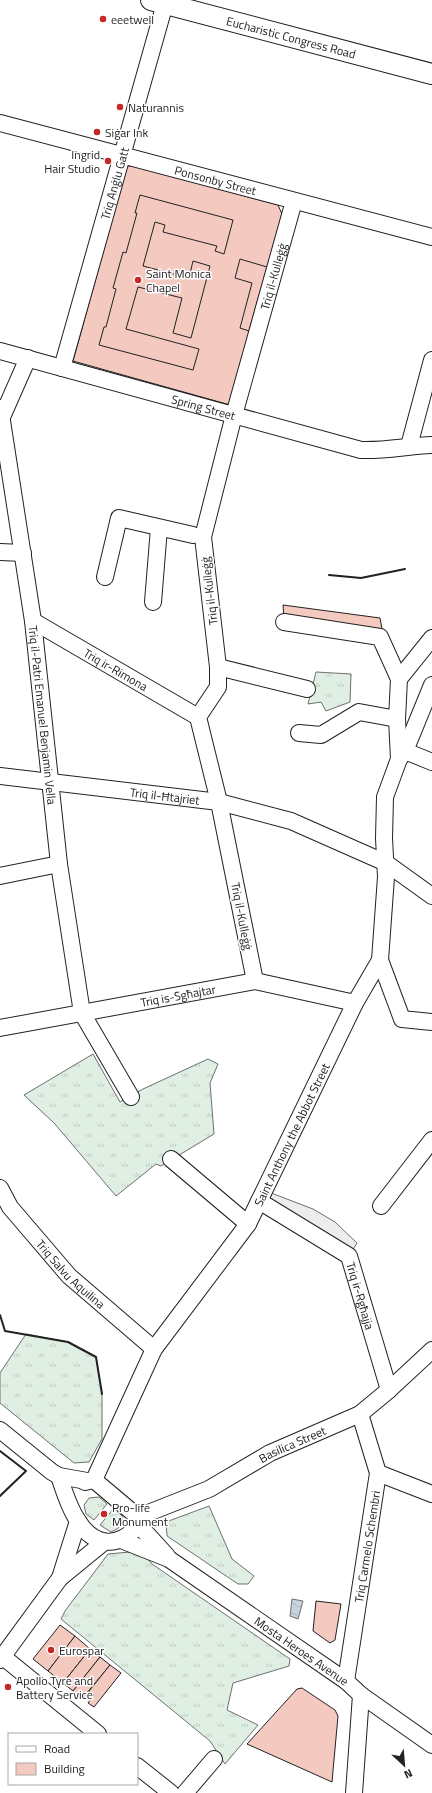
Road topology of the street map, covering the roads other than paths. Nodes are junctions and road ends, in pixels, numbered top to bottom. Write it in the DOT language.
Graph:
graph roads {
  1 [pos="161,1"];
  2 [pos="432,74"];
  3 [pos="0,123"];
  4 [pos="123,155"];
  5 [pos="294,201"];
  6 [pos="432,237"];
  7 [pos="0,351"];
  8 [pos="28,358"];
  9 [pos="432,360"];
  10 [pos="62,368"];
  11 [pos="1,412"];
  12 [pos="234,415"];
  13 [pos="432,445"];
  14 [pos="409,446"];
  15 [pos="159,528"];
  16 [pos="193,535"];
  17 [pos="0,552"];
  18 [pos="23,553"];
  19 [pos="105,577"];
  20 [pos="153,602"];
  21 [pos="33,621"];
  22 [pos="284,622"];
  23 [pos="432,638"];
  24 [pos="218,667"];
  25 [pos="399,679"];
  26 [pos="432,685"];
  27 [pos="307,689"];
  28 [pos="198,717"];
  29 [pos="397,719"];
  30 [pos="299,733"];
  31 [pos="402,755"];
  32 [pos="432,762"];
  33 [pos="0,776"];
  34 [pos="50,781"];
  35 [pos="219,802"];
  36 [pos="324,836"];
  37 [pos="384,838"];
  38 [pos="352,848"];
  39 [pos="59,864"];
  40 [pos="386,870"];
  41 [pos="0,876"];
  42 [pos="432,896"];
  43 [pos="380,960"];
  44 [pos="255,981"];
  45 [pos="355,1004"];
  46 [pos="82,1013"];
  47 [pos="432,1022"];
  48 [pos="0,1028"];
  49 [pos="131,1097"];
  50 [pos="432,1140"];
  51 [pos="171,1159"];
  52 [pos="0,1188"];
  53 [pos="259,1201"];
  54 [pos="381,1206"];
  55 [pos="248,1224"];
  56 [pos="154,1349"];
  57 [pos="432,1350"];
  58 [pos="389,1390"];
  59 [pos="360,1414"];
  60 [pos="0,1430"];
  61 [pos="378,1473"];
  62 [pos="59,1476"];
  63 [pos="91,1480"];
  64 [pos="432,1494"];
  65 [pos="70,1505"];
  66 [pos="138,1520"];
  67 [pos="78,1521"];
  68 [pos="121,1540"];
  69 [pos="104,1542"];
  70 [pos="169,1558"];
  71 [pos="60,1578"];
  72 [pos="1,1658"];
  73 [pos="346,1681"];
  74 [pos="361,1695"];
  75 [pos="97,1733"];
  76 [pos="432,1745"];
  77 [pos="214,1759"];
  78 [pos="138,1767"];
  79 [pos="171,1793"];
  80 [pos="185,1793"];
  81 [pos="354,1793"];
  1 -- 2 [label="main road, Eucharistic Congress Road"];
  1 -- 4 [label="street, Triq Anġlu Gatt"];
  3 -- 4 [label="street, Ponsonby Street"];
  4 -- 5 [label="street, Ponsonby Street"];
  4 -- 10 [label="street, Triq Anġlu Gatt"];
  5 -- 6 [label="street, Ponsonby Street"];
  5 -- 12 [label="street, Triq il-Kulleġġ"];
  7 -- 8 [label="street, Spring Street"];
  8 -- 10 [label="street, Spring Street"];
  8 -- 11 [label="street, Triq il-Patri Emanuel Benjamin Vella"];
  9 -- 14 [label="street"];
  10 -- 12 [label="street, Spring Street"];
  11 -- 18 [label="street, Triq il-Patri Emanuel Benjamin Vella"];
  12 -- 14 [label="street, Spring Street"];
  12 -- 24 [label="street, Triq il-Kulleġġ"];
  13 -- 14 [label="street, Spring Street"];
  15 -- 16 [label="street"];
  15 -- 19 [label="street"];
  15 -- 20 [label="street"];
  17 -- 18 [label="street"];
  18 -- 21 [label="street, Triq il-Patri Emanuel Benjamin Vella"];
  21 -- 28 [label="street, Triq ir-Rimona"];
  21 -- 34 [label="street, Triq il-Patri Emanuel Benjamin Vella"];
  22 -- 25 [label="street"];
  23 -- 25 [label="street"];
  24 -- 27 [label="street"];
  24 -- 28 [label="street, Triq il-Kulleġġ"];
  25 -- 29 [label="street, Saint Anthony the Abbot Street"];
  26 -- 31 [label="street, Saint Anthony the Abbot Street"];
  28 -- 35 [label="street, Triq il-Kulleġġ"];
  29 -- 30 [label="street"];
  29 -- 31 [label="street, Saint Anthony the Abbot Street"];
  31 -- 32 [label="street"];
  31 -- 37 [label="street, Saint Anthony the Abbot Street"];
  33 -- 34 [label="street, Triq il-Ħtajriet"];
  34 -- 35 [label="street, Triq il-Ħtajriet"];
  34 -- 39 [label="street, Triq il-Patri Emanuel Benjamin Vella"];
  35 -- 36 [label="street, Triq il-Ħtajriet"];
  35 -- 44 [label="street, Triq il-Kulleġġ"];
  36 -- 38 [label="street, Triq il-Ħtajriet"];
  36 -- 40 [label="street, Triq il-Ħtajriet"];
  37 -- 38 [label="street"];
  37 -- 40 [label="street, Saint Anthony the Abbot Street"];
  38 -- 40 [label="street, Triq il-Ħtajriet"];
  39 -- 41 [label="street"];
  39 -- 46 [label="street, Triq il-Patri Emanuel Benjamin Vella"];
  40 -- 42 [label="street, Triq il-Ħtajriet"];
  40 -- 43 [label="street, Saint Anthony the Abbot Street"];
  43 -- 45 [label="street, Saint Anthony the Abbot Street"];
  43 -- 47 [label="street"];
  44 -- 45 [label="street, Triq is-Sgħajtar"];
  44 -- 46 [label="street, Triq is-Sgħajtar"];
  45 -- 53 [label="street, Saint Anthony the Abbot Street"];
  46 -- 48 [label="street, Triq is-Sgħajtar"];
  46 -- 49 [label="street"];
  50 -- 54 [label="street"];
  51 -- 55 [label="street"];
  52 -- 56 [label="street, Triq Salvu Aquilina"];
  53 -- 55 [label="street, Saint Anthony the Abbot Street"];
  53 -- 58 [label="street, Triq ir-Rgħajja"];
  55 -- 56 [label="street, Saint Anthony the Abbot Street"];
  56 -- 63 [label="street, Saint Anthony the Abbot Street"];
  57 -- 58 [label="street, Basilica Street"];
  58 -- 59 [label="street, Basilica Street"];
  59 -- 61 [label="street, Triq Carmelo Schembri"];
  59 -- 66 [label="street, Basilica Street"];
  60 -- 62 [label="street"];
  61 -- 64 [label="street"];
  61 -- 73 [label="street, Triq Carmelo Schembri"];
  62 -- 63 [label="street"];
  62 -- 65 [label="street"];
  63 -- 65 [label="street, Saint Anthony the Abbot Street"];
  63 -- 66 [label="street, Mosta Heroes Avenue"];
  65 -- 67 [label="street"];
  66 -- 68 [label="street"];
  66 -- 70 [label="street, Mosta Heroes Avenue"];
  67 -- 69 [label="street"];
  67 -- 71 [label="street"];
  68 -- 69 [label="street"];
  68 -- 70 [label="street, Mosta Heroes Avenue"];
  69 -- 71 [label="street"];
  70 -- 73 [label="street, Mosta Heroes Avenue"];
  71 -- 72 [label="street"];
  72 -- 75 [label="street"];
  73 -- 74 [label="street, Mosta Heroes Avenue"];
  74 -- 76 [label="street, Mosta Heroes Avenue"];
  74 -- 81 [label="street"];
  77 -- 80 [label="street"];
  78 -- 79 [label="street"];
}
